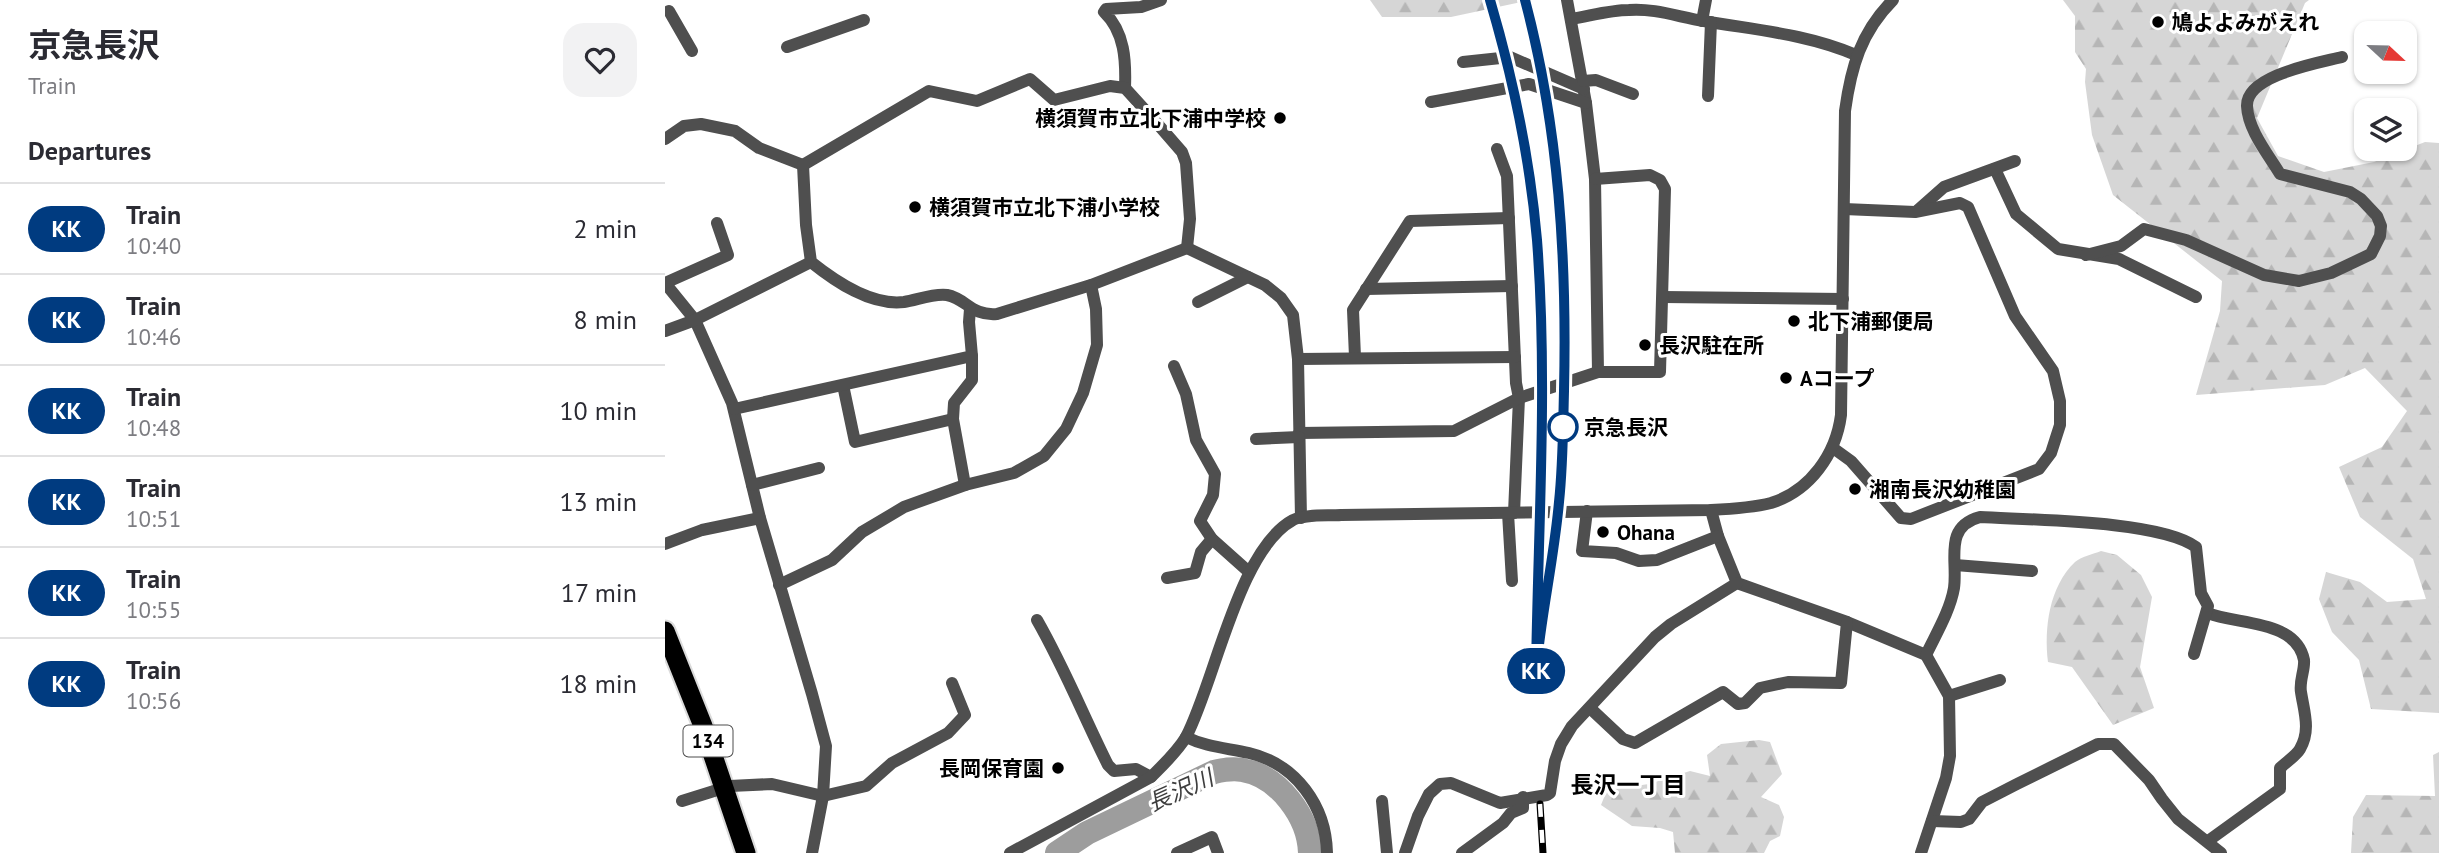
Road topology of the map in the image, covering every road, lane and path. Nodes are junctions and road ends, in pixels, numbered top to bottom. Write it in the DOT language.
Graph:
graph roads {
  1 [pos="1161,0"];
  2 [pos="1567,0"];
  3 [pos="1706,0"];
  4 [pos="1893,0"];
  5 [pos="669,11"];
  6 [pos="1571,19"];
  7 [pos="864,20"];
  8 [pos="1707,22"];
  9 [pos="787,47"];
  10 [pos="692,51"];
  11 [pos="1856,55"];
  12 [pos="2342,57"];
  13 [pos="1462,62"];
  14 [pos="1583,85"];
  15 [pos="1125,88"];
  16 [pos="1633,94"];
  17 [pos="1708,96"];
  18 [pos="1431,102"];
  19 [pos="1586,103"];
  20 [pos="665,139"];
  21 [pos="1497,149"];
  22 [pos="2015,161"];
  23 [pos="803,164"];
  24 [pos="1995,169"];
  25 [pos="1595,179"];
  26 [pos="1844,209"];
  27 [pos="1915,212"];
  28 [pos="1509,218"];
  29 [pos="717,223"];
  30 [pos="1187,248"];
  31 [pos="2086,255"];
  32 [pos="811,262"];
  33 [pos="1248,277"];
  34 [pos="665,283"];
  35 [pos="1091,285"];
  36 [pos="1512,286"];
  37 [pos="1366,289"];
  38 [pos="2196,297"];
  39 [pos="1663,298"];
  40 [pos="1843,299"];
  41 [pos="1198,302"];
  42 [pos="970,309"];
  43 [pos="695,320"];
  44 [pos="665,331"];
  45 [pos="972,356"];
  46 [pos="1355,357"];
  47 [pos="1515,357"];
  48 [pos="1299,359"];
  49 [pos="1174,366"];
  50 [pos="1598,372"];
  51 [pos="843,385"];
  52 [pos="1519,398"];
  53 [pos="734,409"];
  54 [pos="953,419"];
  55 [pos="1299,435"];
  56 [pos="1256,439"];
  57 [pos="1833,448"];
  58 [pos="818,468"];
  59 [pos="752,485"];
  60 [pos="965,485"];
  61 [pos="1711,510"];
  62 [pos="1587,511"];
  63 [pos="1511,513"];
  64 [pos="760,518"];
  65 [pos="1301,518"];
  66 [pos="1718,536"];
  67 [pos="1212,539"];
  68 [pos="665,544"];
  69 [pos="1955,565"];
  70 [pos="2032,570"];
  71 [pos="1249,572"];
  72 [pos="1167,578"];
  73 [pos="1513,581"];
  74 [pos="1737,583"];
  75 [pos="779,585"];
  76 [pos="2208,613"];
  77 [pos="1037,620"];
  78 [pos="1847,622"];
  79 [pos="665,631"];
  80 [pos="2194,654"];
  81 [pos="1926,655"];
  82 [pos="2000,680"];
  83 [pos="952,683"];
  84 [pos="1949,696"];
  85 [pos="1591,709"];
  86 [pos="1185,737"];
  87 [pos="1151,777"];
  88 [pos="724,788"];
  89 [pos="823,796"];
  90 [pos="1523,797"];
  91 [pos="682,801"];
  92 [pos="1382,801"];
  93 [pos="1932,821"];
  94 [pos="2208,841"];
  95 [pos="746,853"];
  96 [pos="812,853"];
  97 [pos="1010,853"];
  98 [pos="1177,853"];
  99 [pos="1218,853"];
  100 [pos="1327,853"];
  101 [pos="1387,853"];
  102 [pos="1405,853"];
  103 [pos="1462,853"];
  104 [pos="1921,853"];
  105 [pos="2221,853"];
  1 -- 15 [label="street"];
  2 -- 6 [label="street"];
  3 -- 8 [label="street"];
  4 -- 11 [label="street"];
  5 -- 10 [label="street"];
  6 -- 8 [label="street"];
  6 -- 14 [label="street"];
  7 -- 9 [label="street"];
  8 -- 11 [label="street"];
  8 -- 17 [label="street"];
  11 -- 26 [label="street"];
  12 -- 31 [label="street"];
  13 -- 14 [label="street"];
  14 -- 16 [label="street"];
  14 -- 19 [label="street"];
  15 -- 23 [label="street"];
  15 -- 30 [label="street"];
  18 -- 19 [label="street"];
  19 -- 25 [label="street"];
  20 -- 23 [label="street"];
  21 -- 28 [label="street"];
  22 -- 24 [label="street"];
  23 -- 32 [label="street"];
  24 -- 27 [label="street"];
  24 -- 31 [label="street"];
  25 -- 39 [label="street"];
  25 -- 50 [label="street"];
  26 -- 27 [label="street"];
  26 -- 40 [label="street"];
  27 -- 57 [label="street"];
  28 -- 36 [label="street"];
  28 -- 37 [label="street"];
  29 -- 34 [label="street"];
  30 -- 33 [label="street"];
  30 -- 35 [label="street"];
  31 -- 38 [label="street"];
  32 -- 42 [label="street"];
  32 -- 43 [label="street"];
  33 -- 41 [label="street"];
  33 -- 48 [label="street"];
  34 -- 43 [label="street"];
  35 -- 42 [label="street"];
  35 -- 60 [label="street"];
  36 -- 37 [label="street"];
  36 -- 47 [label="street"];
  37 -- 46 [label="street"];
  39 -- 40 [label="street"];
  39 -- 50 [label="street"];
  40 -- 57 [label="street"];
  42 -- 45 [label="street"];
  43 -- 44 [label="street"];
  43 -- 53 [label="street"];
  45 -- 51 [label="street"];
  45 -- 54 [label="street"];
  46 -- 47 [label="street"];
  46 -- 48 [label="street"];
  47 -- 52 [label="street"];
  48 -- 55 [label="street"];
  49 -- 67 [label="street"];
  50 -- 52 [label="street"];
  51 -- 53 [label="street"];
  51 -- 54 [label="street"];
  52 -- 55 [label="street"];
  52 -- 63 [label="street"];
  53 -- 59 [label="street"];
  54 -- 60 [label="street"];
  55 -- 56 [label="street"];
  55 -- 65 [label="street"];
  57 -- 61 [label="street"];
  58 -- 59 [label="street"];
  59 -- 64 [label="street"];
  60 -- 75 [label="street"];
  61 -- 62 [label="street"];
  61 -- 66 [label="street"];
  62 -- 63 [label="street"];
  62 -- 66 [label="street"];
  63 -- 65 [label="street"];
  63 -- 73 [label="street"];
  64 -- 68 [label="street"];
  64 -- 75 [label="street"];
  65 -- 71 [label="street"];
  66 -- 74 [label="street"];
  67 -- 71 [label="street"];
  67 -- 72 [label="street"];
  69 -- 70 [label="street"];
  69 -- 76 [label="street"];
  69 -- 81 [label="street"];
  71 -- 86 [label="street"];
  74 -- 78 [label="street"];
  74 -- 85 [label="street"];
  75 -- 89 [label="street"];
  76 -- 80 [label="street"];
  76 -- 94 [label="street"];
  77 -- 87 [label="street"];
  78 -- 81 [label="street"];
  78 -- 85 [label="street"];
  79 -- 88 [label="highway, 134"];
  81 -- 84 [label="street"];
  82 -- 84 [label="street"];
  83 -- 89 [label="street"];
  84 -- 93 [label="street"];
  85 -- 90 [label="street"];
  86 -- 87 [label="street"];
  86 -- 100 [label="street"];
  87 -- 97 [label="street"];
  88 -- 89 [label="street"];
  88 -- 91 [label="street"];
  88 -- 95 [label="highway, 134"];
  89 -- 96 [label="street"];
  90 -- 102 [label="street"];
  90 -- 103 [label="street"];
  92 -- 101 [label="street"];
  93 -- 94 [label="street"];
  93 -- 104 [label="street"];
  94 -- 105 [label="street"];
  98 -- 99 [label="street"];
}
